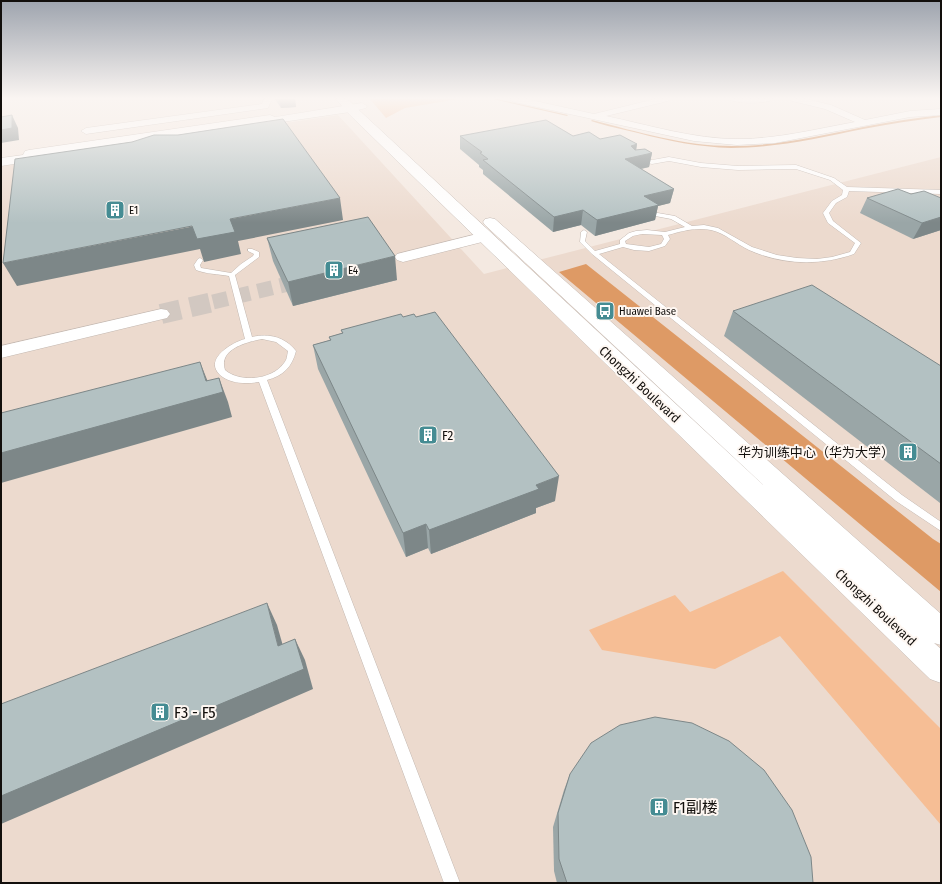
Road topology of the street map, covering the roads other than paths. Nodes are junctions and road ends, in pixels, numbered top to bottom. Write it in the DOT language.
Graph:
graph roads {
  1 [pos="124,140"];
  2 [pos="140,140"];
  3 [pos="386,140"];
  4 [pos="389,140"];
  5 [pos="718,140"];
  6 [pos="770,140"];
  7 [pos="1,158"];
  8 [pos="633,161"];
  9 [pos="1,162"];
  10 [pos="846,189"];
  11 [pos="941,192"];
  12 [pos="652,214"];
  13 [pos="691,228"];
  14 [pos="584,232"];
  15 [pos="665,234"];
  16 [pos="485,237"];
  17 [pos="623,245"];
  18 [pos="250,250"];
  19 [pos="594,253"];
  20 [pos="403,257"];
  21 [pos="200,260"];
  22 [pos="232,275"];
  23 [pos="161,314"];
  24 [pos="249,339"];
  25 [pos="1,352"];
  26 [pos="262,379"];
  27 [pos="941,527"];
  28 [pos="941,632"];
  29 [pos="941,669"];
  30 [pos="452,883"];
  1 -- 7 [label="main road"];
  2 -- 9 [label="main road"];
  3 -- 16 [label="main road, Chongzhi Boulevard"];
  4 -- 28 [label="main road, Chongzhi Boulevard"];
  5 -- 6 [label="street"];
  8 -- 10 [label="lane"];
  10 -- 11 [label="lane"];
  10 -- 13 [label="lane"];
  12 -- 13 [label="lane"];
  13 -- 15 [label="lane"];
  14 -- 19 [label="lane"];
  15 -- 17 [label="lane"];
  15 -- 17 [label="lane"];
  16 -- 20 [label="main road"];
  16 -- 29 [label="main road, Chongzhi Boulevard"];
  17 -- 19 [label="lane"];
  18 -- 22 [label="lane"];
  19 -- 27 [label="lane"];
  21 -- 22 [label="lane"];
  22 -- 24 [label="lane"];
  23 -- 25 [label="main road"];
  24 -- 26 [label="lane"];
  24 -- 26 [label="lane"];
  26 -- 30 [label="lane"];
}
